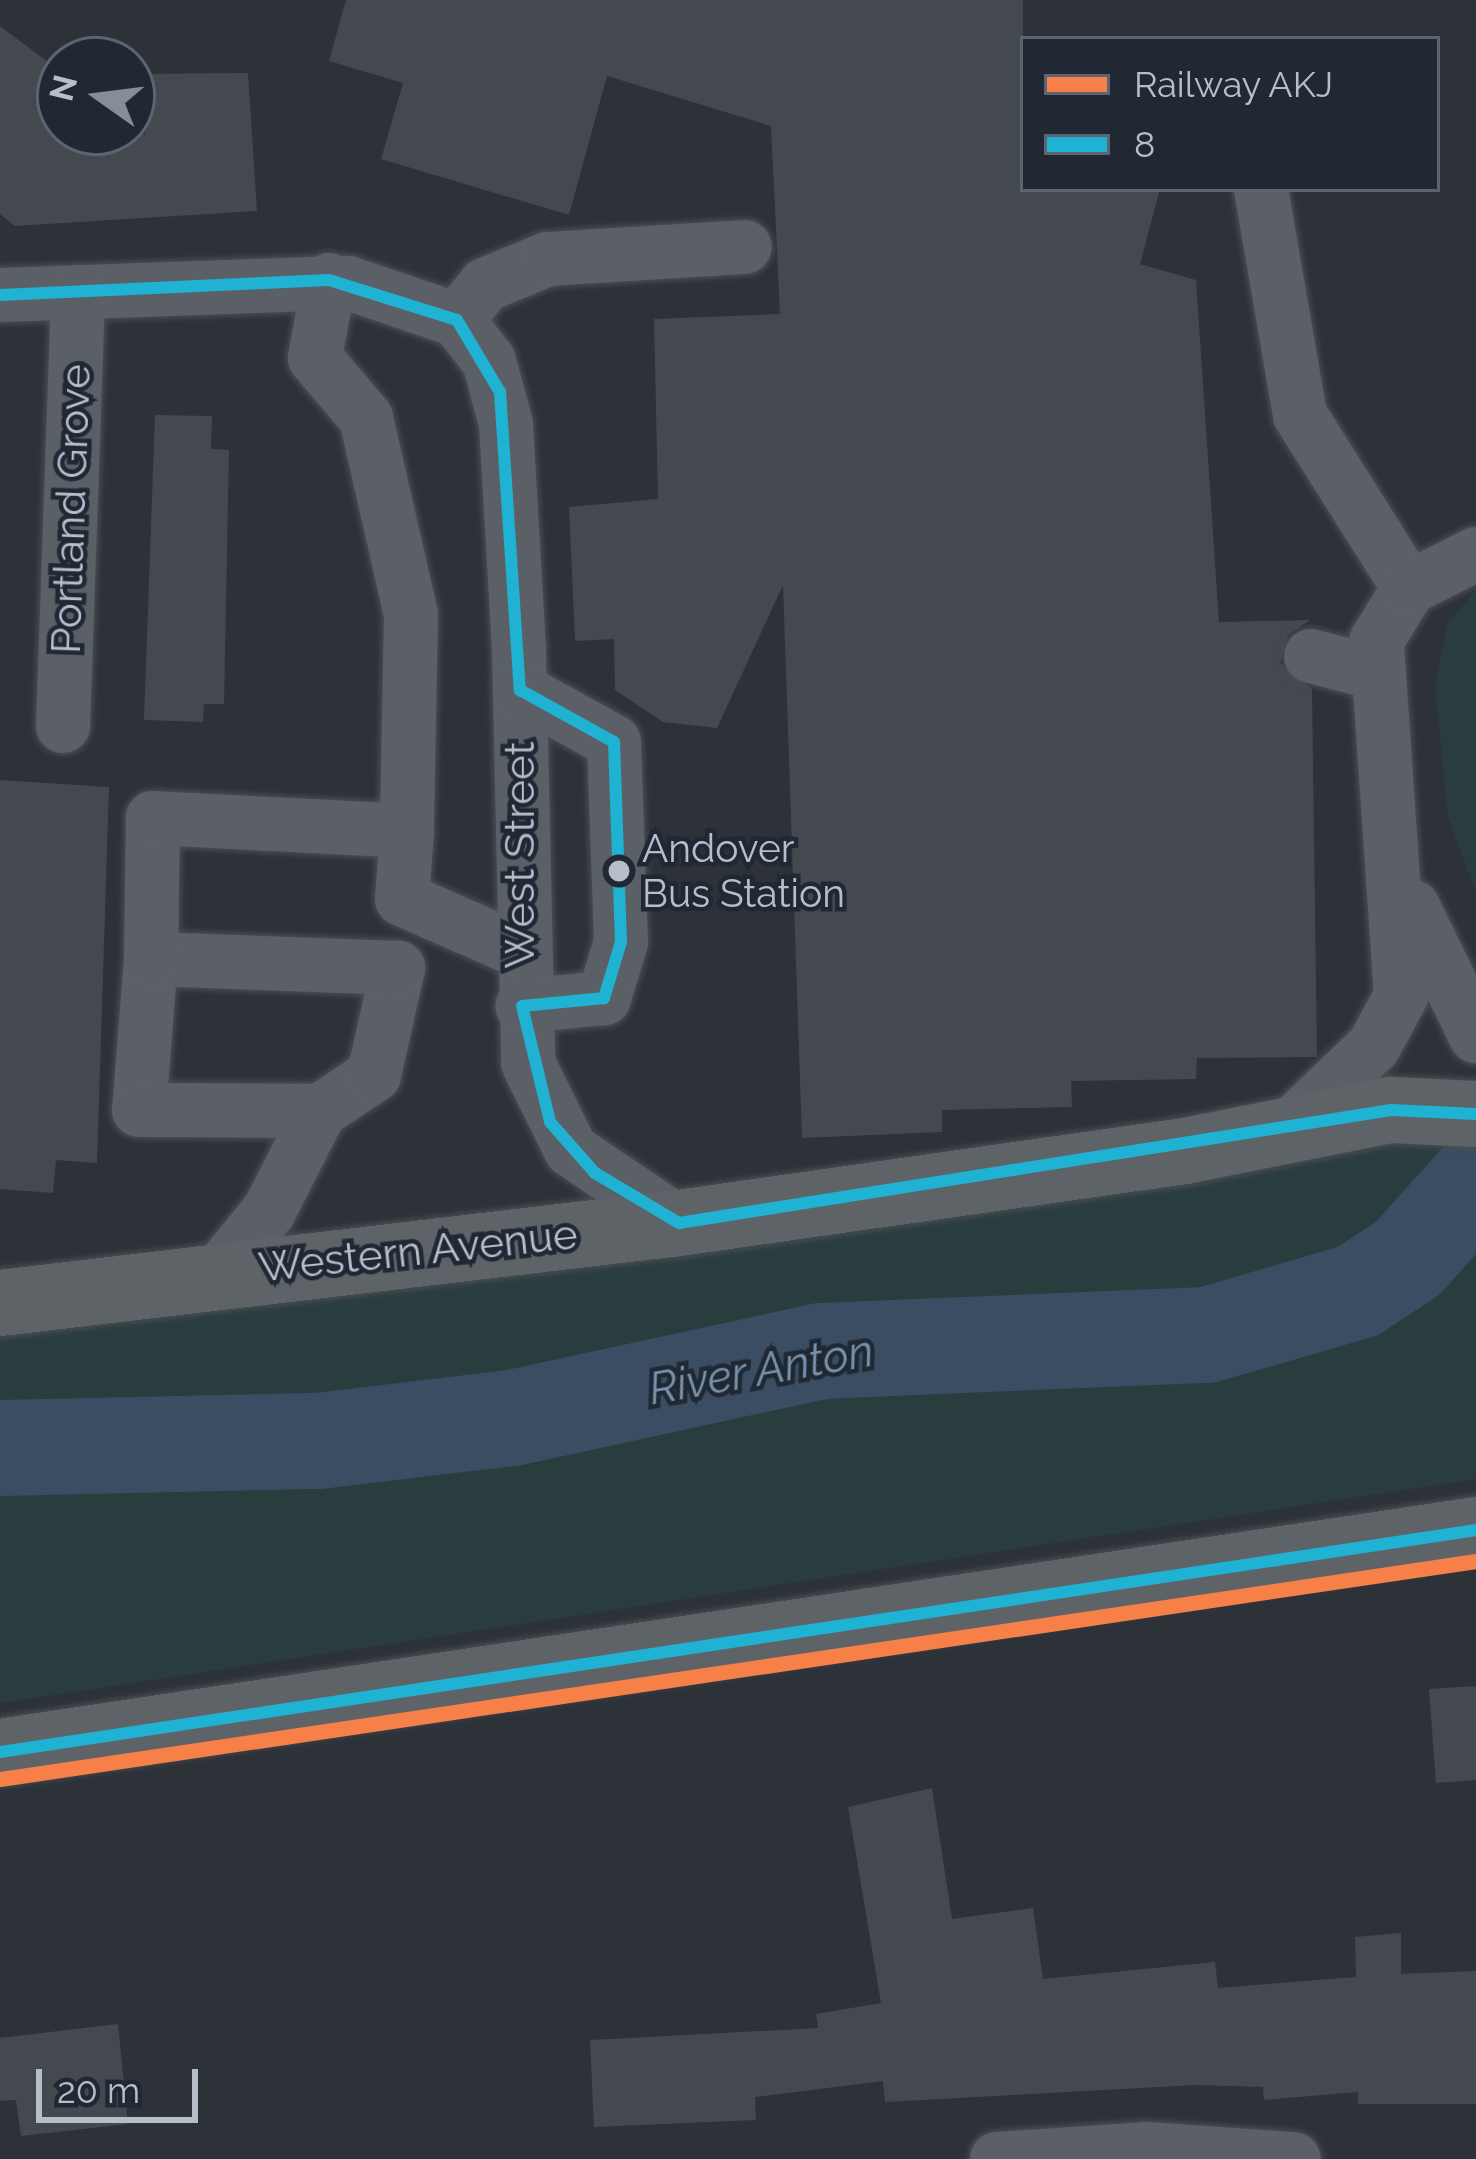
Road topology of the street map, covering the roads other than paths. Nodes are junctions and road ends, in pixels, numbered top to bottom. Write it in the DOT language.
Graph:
graph roads {
  1 [pos="1262,192"];
  2 [pos="745,247"];
  3 [pos="329,280"];
  4 [pos="78,292"];
  5 [pos="0,295"];
  6 [pos="457,320"];
  7 [pos="1476,554"];
  8 [pos="1409,588"];
  9 [pos="1311,656"];
  10 [pos="1372,672"];
  11 [pos="520,690"];
  12 [pos="63,726"];
  13 [pos="407,831"];
  14 [pos="1402,883"];
  15 [pos="402,899"];
  16 [pos="518,950"];
  17 [pos="152,958"];
  18 [pos="398,968"];
  19 [pos="522,1006"];
  20 [pos="1476,1036"];
  21 [pos="320,1111"];
  22 [pos="1476,1114"];
  23 [pos="1282,1134"];
  24 [pos="679,1223"];
  25 [pos="218,1272"];
  26 [pos="0,1304"];
  27 [pos="1476,1530"];
  28 [pos="0,1752"];
  29 [pos="997,2159"];
  30 [pos="1294,2159"];
  1 -- 8 [label="street"];
  2 -- 6 [label="street"];
  3 -- 4 [label="street"];
  3 -- 6 [label="street"];
  3 -- 13 [label="street"];
  4 -- 5 [label="street"];
  4 -- 12 [label="street, Portland Grove"];
  6 -- 11 [label="street, West Street"];
  7 -- 8 [label="street"];
  8 -- 10 [label="street"];
  9 -- 10 [label="street"];
  10 -- 14 [label="street"];
  11 -- 16 [label="street, West Street"];
  11 -- 19 [label="street"];
  13 -- 15 [label="street"];
  13 -- 17 [label="street"];
  14 -- 20 [label="street"];
  14 -- 23 [label="street"];
  15 -- 16 [label="street"];
  15 -- 18 [label="street"];
  16 -- 19 [label="street, West Street"];
  17 -- 18 [label="street"];
  17 -- 21 [label="street"];
  18 -- 21 [label="street"];
  19 -- 24 [label="street, West Street"];
  21 -- 25 [label="street"];
  22 -- 23 [label="main road, Western Avenue"];
  23 -- 24 [label="main road, Western Avenue"];
  24 -- 25 [label="main road, Western Avenue"];
  25 -- 26 [label="main road, Western Avenue"];
  27 -- 28 [label="main road"];
  29 -- 30 [label="street"];
}
